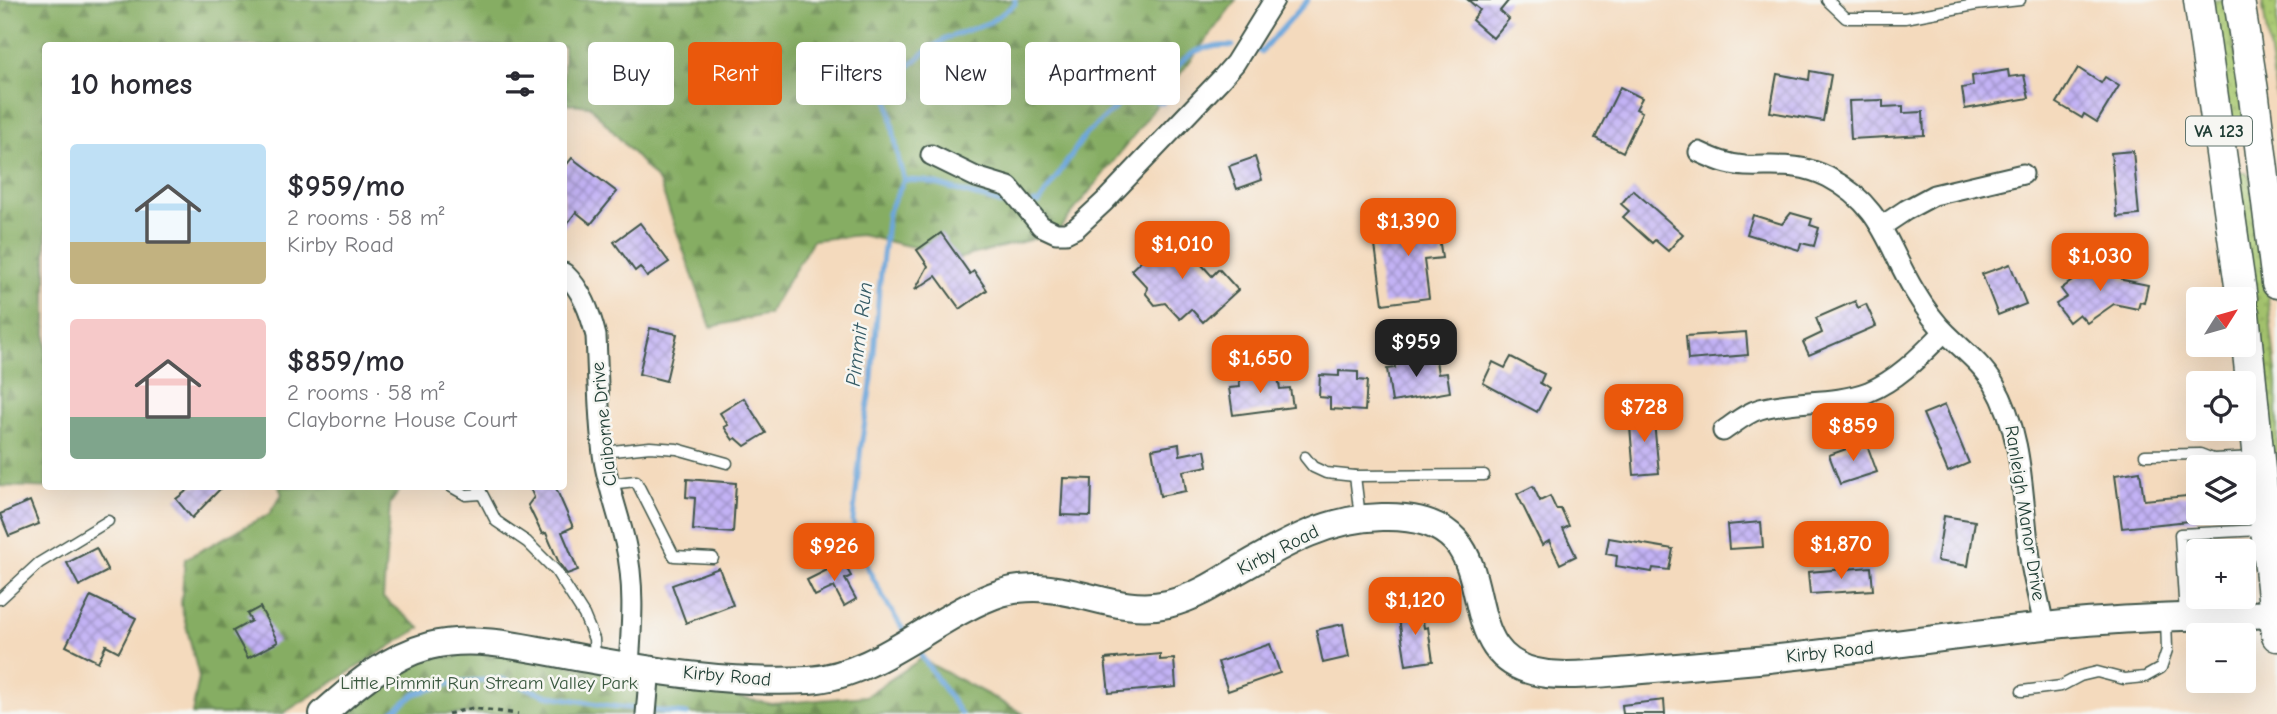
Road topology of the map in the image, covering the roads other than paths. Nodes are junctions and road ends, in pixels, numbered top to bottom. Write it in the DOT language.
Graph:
graph roads {
  1 [pos="1274,0"];
  2 [pos="1828,0"];
  3 [pos="2020,0"];
  4 [pos="2199,0"];
  5 [pos="2239,0"];
  6 [pos="2261,151"];
  7 [pos="1699,152"];
  8 [pos="931,155"];
  9 [pos="2223,157"];
  10 [pos="2023,174"];
  11 [pos="2273,218"];
  12 [pos="1882,226"];
  13 [pos="567,277"];
  14 [pos="2277,283"];
  15 [pos="2240,287"];
  16 [pos="1944,332"];
  17 [pos="2249,357"];
  18 [pos="1723,431"];
  19 [pos="603,452"];
  20 [pos="2145,455"];
  21 [pos="1305,457"];
  22 [pos="2259,457"];
  23 [pos="727,463"];
  24 [pos="1484,475"];
  25 [pos="1355,476"];
  26 [pos="608,484"];
  27 [pos="457,490"];
  28 [pos="479,490"];
  29 [pos="1360,518"];
  30 [pos="108,521"];
  31 [pos="2267,530"];
  32 [pos="713,558"];
  33 [pos="0,599"];
  34 [pos="2176,616"];
  35 [pos="2276,621"];
  36 [pos="2044,626"];
  37 [pos="595,661"];
  38 [pos="642,672"];
  39 [pos="2022,691"];
  40 [pos="323,714"];
  41 [pos="646,714"];
  1 -- 8 [label="street"];
  2 -- 3 [label="lane"];
  4 -- 9 [label="main road, VA 123"];
  5 -- 6 [label="main road, VA 123"];
  6 -- 9 [label="main road"];
  6 -- 11 [label="main road, VA 123"];
  7 -- 12 [label="street, Ranleigh Manor Drive"];
  9 -- 15 [label="main road, VA 123"];
  10 -- 12 [label="street"];
  11 -- 14 [label="main road, VA 123"];
  12 -- 16 [label="street, Ranleigh Manor Drive"];
  13 -- 19 [label="street, Claiborne Drive"];
  16 -- 18 [label="street"];
  16 -- 36 [label="street, Ranleigh Manor Drive"];
  17 -- 22 [label="main road"];
  19 -- 23 [label="lane"];
  19 -- 26 [label="street, Claiborne Drive"];
  20 -- 22 [label="lane"];
  21 -- 25 [label="lane"];
  22 -- 31 [label="main road"];
  24 -- 25 [label="lane"];
  25 -- 29 [label="lane"];
  26 -- 32 [label="lane"];
  26 -- 38 [label="street, Claiborne Drive"];
  27 -- 28 [label="lane"];
  28 -- 37 [label="lane"];
  29 -- 36 [label="main road, Kirby Road"];
  29 -- 38 [label="main road, Kirby Road"];
  30 -- 33 [label="lane"];
  31 -- 34 [label="lane"];
  31 -- 35 [label="main road"];
  34 -- 35 [label="main road, Kirby Road"];
  34 -- 36 [label="main road, Kirby Road"];
  34 -- 39 [label="lane"];
  37 -- 38 [label="main road, Kirby Road"];
  37 -- 40 [label="main road, Kirby Road"];
  38 -- 41 [label="street, Claiborne Drive"];
}
